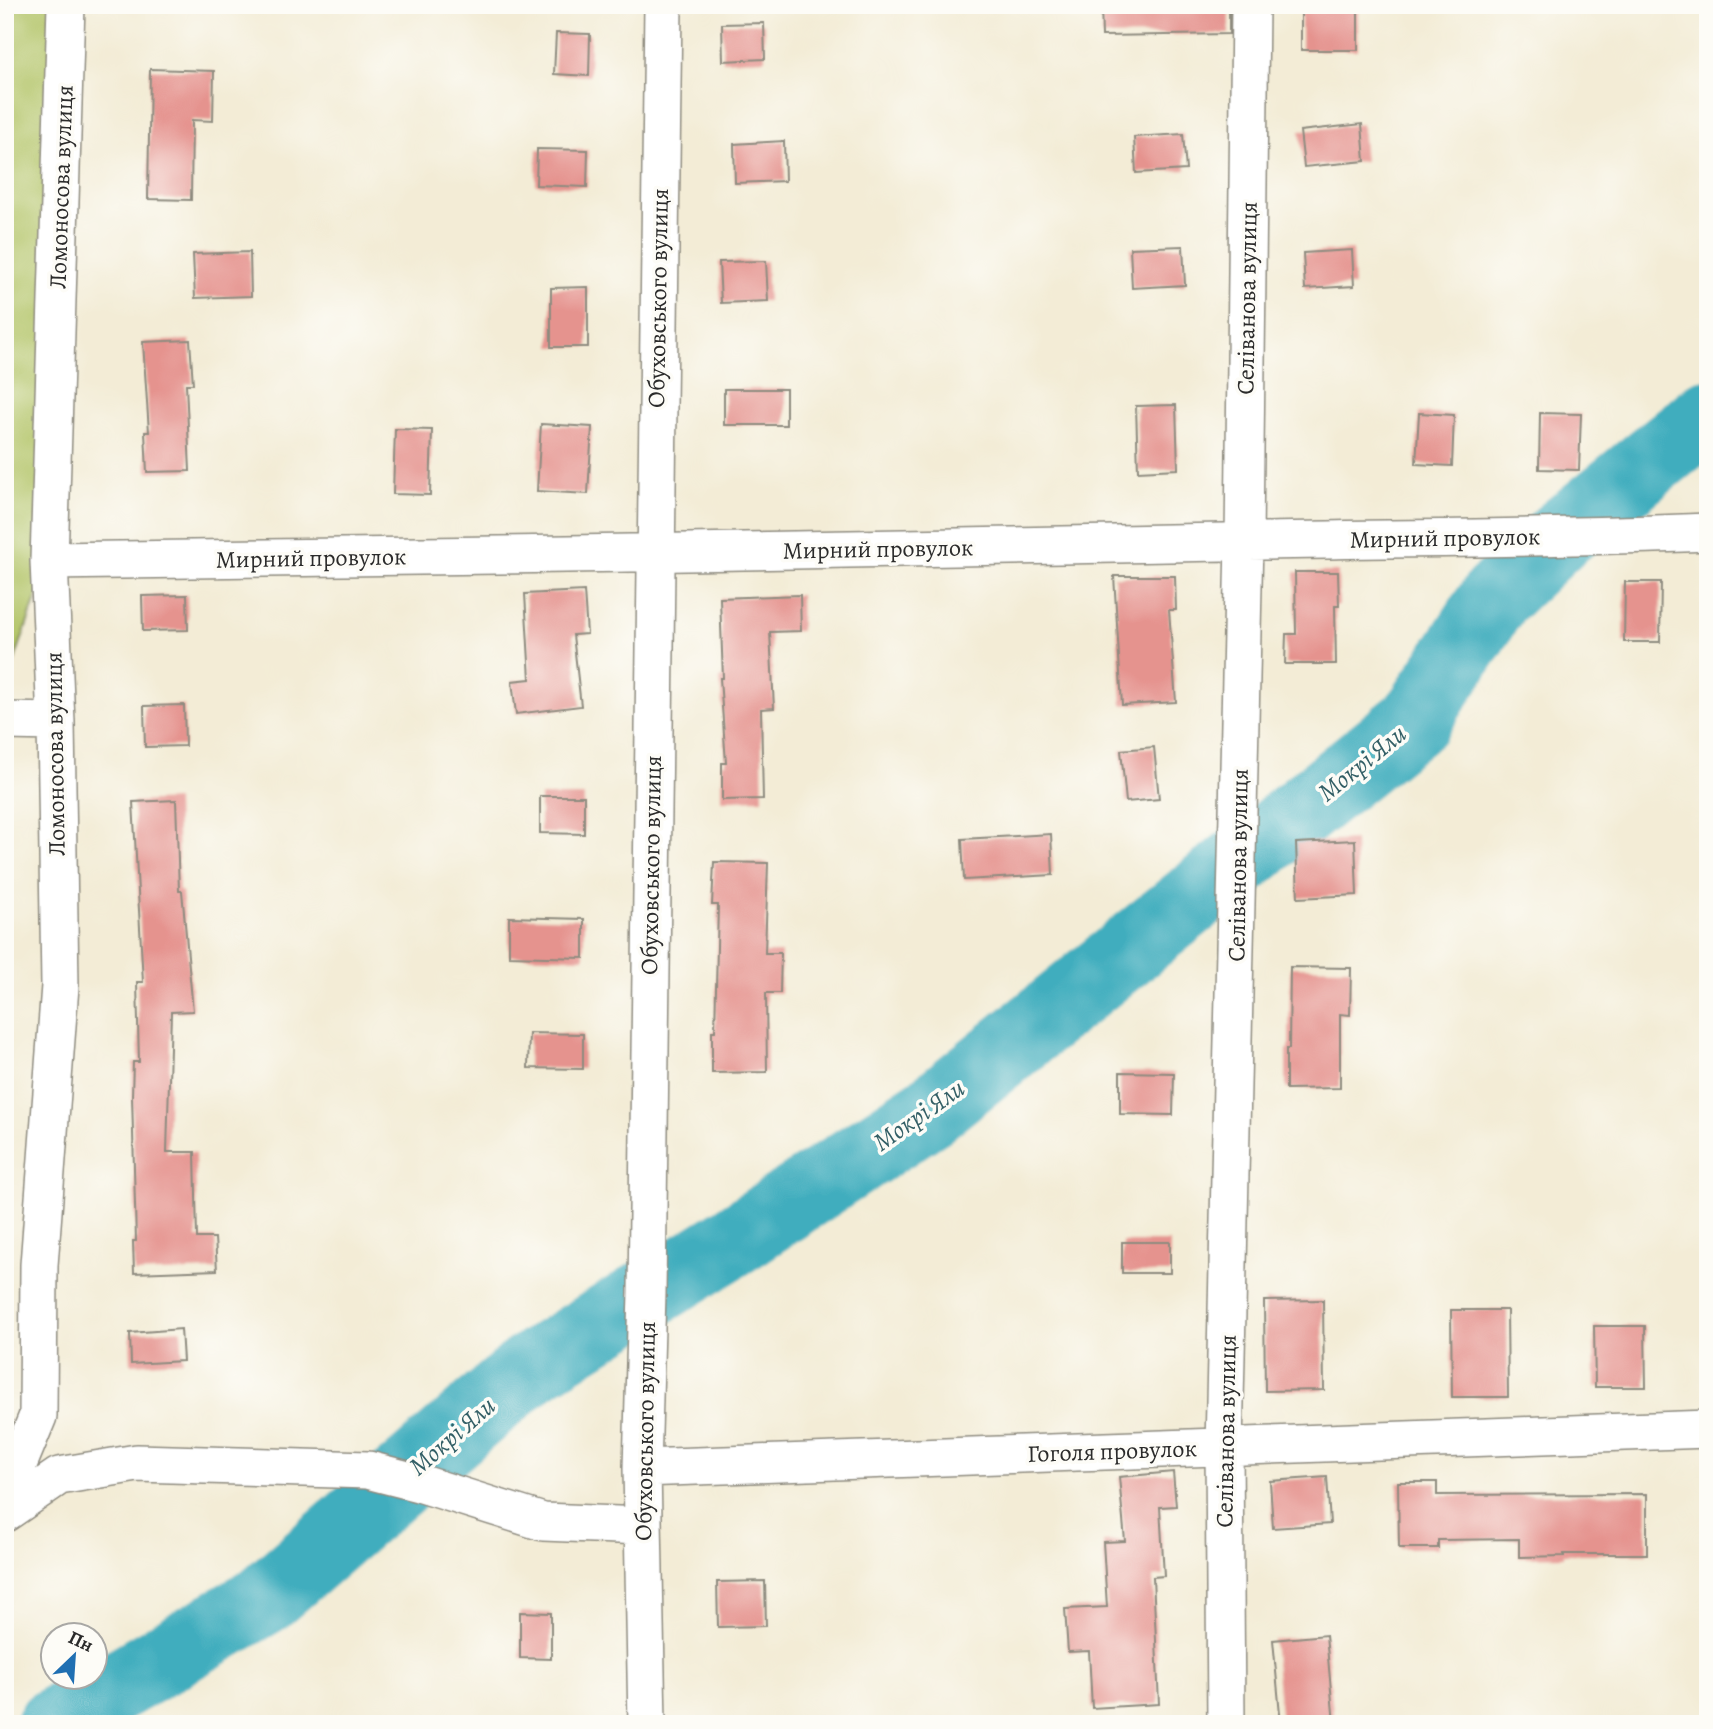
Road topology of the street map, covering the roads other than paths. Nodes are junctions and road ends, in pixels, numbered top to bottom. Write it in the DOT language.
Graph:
graph roads {
  1 [pos="66,5"];
  2 [pos="663,5"];
  3 [pos="1250,5"];
  4 [pos="1708,531"];
  5 [pos="1244,541"];
  6 [pos="654,554"];
  7 [pos="49,561"];
  8 [pos="5,721"];
  9 [pos="57,722"];
  10 [pos="1708,1429"];
  11 [pos="1224,1447"];
  12 [pos="642,1468"];
  13 [pos="5,1496"];
  14 [pos="5,1513"];
  15 [pos="643,1526"];
  16 [pos="647,1724"];
  17 [pos="1226,1724"];
  1 -- 7 [label="street, Ломоносова вулиця"];
  2 -- 6 [label="street, Обуховського вулиця"];
  3 -- 5 [label="street, Селіванова вулиця"];
  4 -- 5 [label="street, Мирний провулок"];
  5 -- 6 [label="street, Мирний провулок"];
  5 -- 11 [label="street, Селіванова вулиця"];
  6 -- 7 [label="street, Мирний провулок"];
  6 -- 12 [label="street, Обуховського вулиця"];
  7 -- 9 [label="street, Ломоносова вулиця"];
  8 -- 9 [label="street"];
  9 -- 13 [label="street, Ломоносова вулиця"];
  10 -- 11 [label="street, Гоголя провулок"];
  11 -- 12 [label="street, Гоголя провулок"];
  11 -- 17 [label="street, Селіванова вулиця"];
  12 -- 15 [label="street, Обуховського вулиця"];
  14 -- 15 [label="street"];
  15 -- 16 [label="street, Обуховського вулиця"];
}
